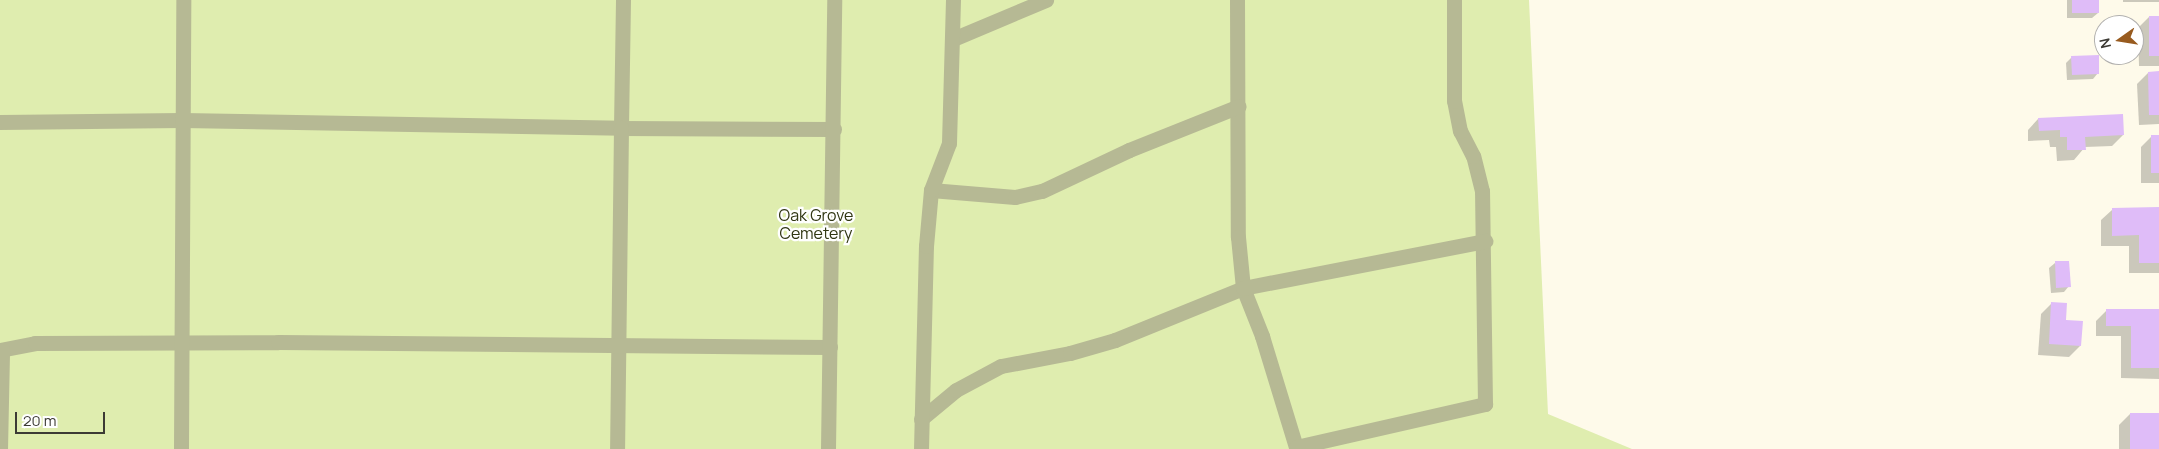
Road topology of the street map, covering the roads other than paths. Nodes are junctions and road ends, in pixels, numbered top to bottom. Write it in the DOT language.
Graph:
graph roads {
  1 [pos="183,0"];
  2 [pos="623,0"];
  3 [pos="834,0"];
  4 [pos="953,0"];
  5 [pos="1046,0"];
  6 [pos="1237,0"];
  7 [pos="1454,0"];
  8 [pos="953,39"];
  9 [pos="1239,106"];
  10 [pos="182,120"];
  11 [pos="0,122"];
  12 [pos="621,128"];
  13 [pos="834,129"];
  14 [pos="932,190"];
  15 [pos="1484,241"];
  16 [pos="1243,288"];
  17 [pos="182,344"];
  18 [pos="619,344"];
  19 [pos="830,347"];
  20 [pos="1,350"];
  21 [pos="921,419"];
  22 [pos="1294,448"];
  23 [pos="0,449"];
  24 [pos="181,449"];
  25 [pos="617,449"];
  26 [pos="828,449"];
  27 [pos="921,449"];
  1 -- 10 [label="lane"];
  2 -- 12 [label="lane"];
  3 -- 13 [label="lane"];
  4 -- 8 [label="lane"];
  5 -- 8 [label="lane"];
  6 -- 9 [label="lane"];
  7 -- 15 [label="lane"];
  8 -- 14 [label="lane"];
  9 -- 14 [label="lane"];
  9 -- 16 [label="lane"];
  10 -- 11 [label="lane"];
  10 -- 12 [label="lane"];
  10 -- 17 [label="lane"];
  12 -- 13 [label="lane"];
  12 -- 18 [label="lane"];
  13 -- 19 [label="lane"];
  14 -- 21 [label="lane"];
  15 -- 16 [label="lane"];
  15 -- 22 [label="lane"];
  16 -- 21 [label="lane"];
  16 -- 22 [label="lane"];
  17 -- 18 [label="lane"];
  17 -- 20 [label="lane"];
  17 -- 24 [label="lane"];
  18 -- 19 [label="lane"];
  18 -- 25 [label="lane"];
  19 -- 26 [label="lane"];
  20 -- 23 [label="lane"];
  21 -- 27 [label="lane"];
}
